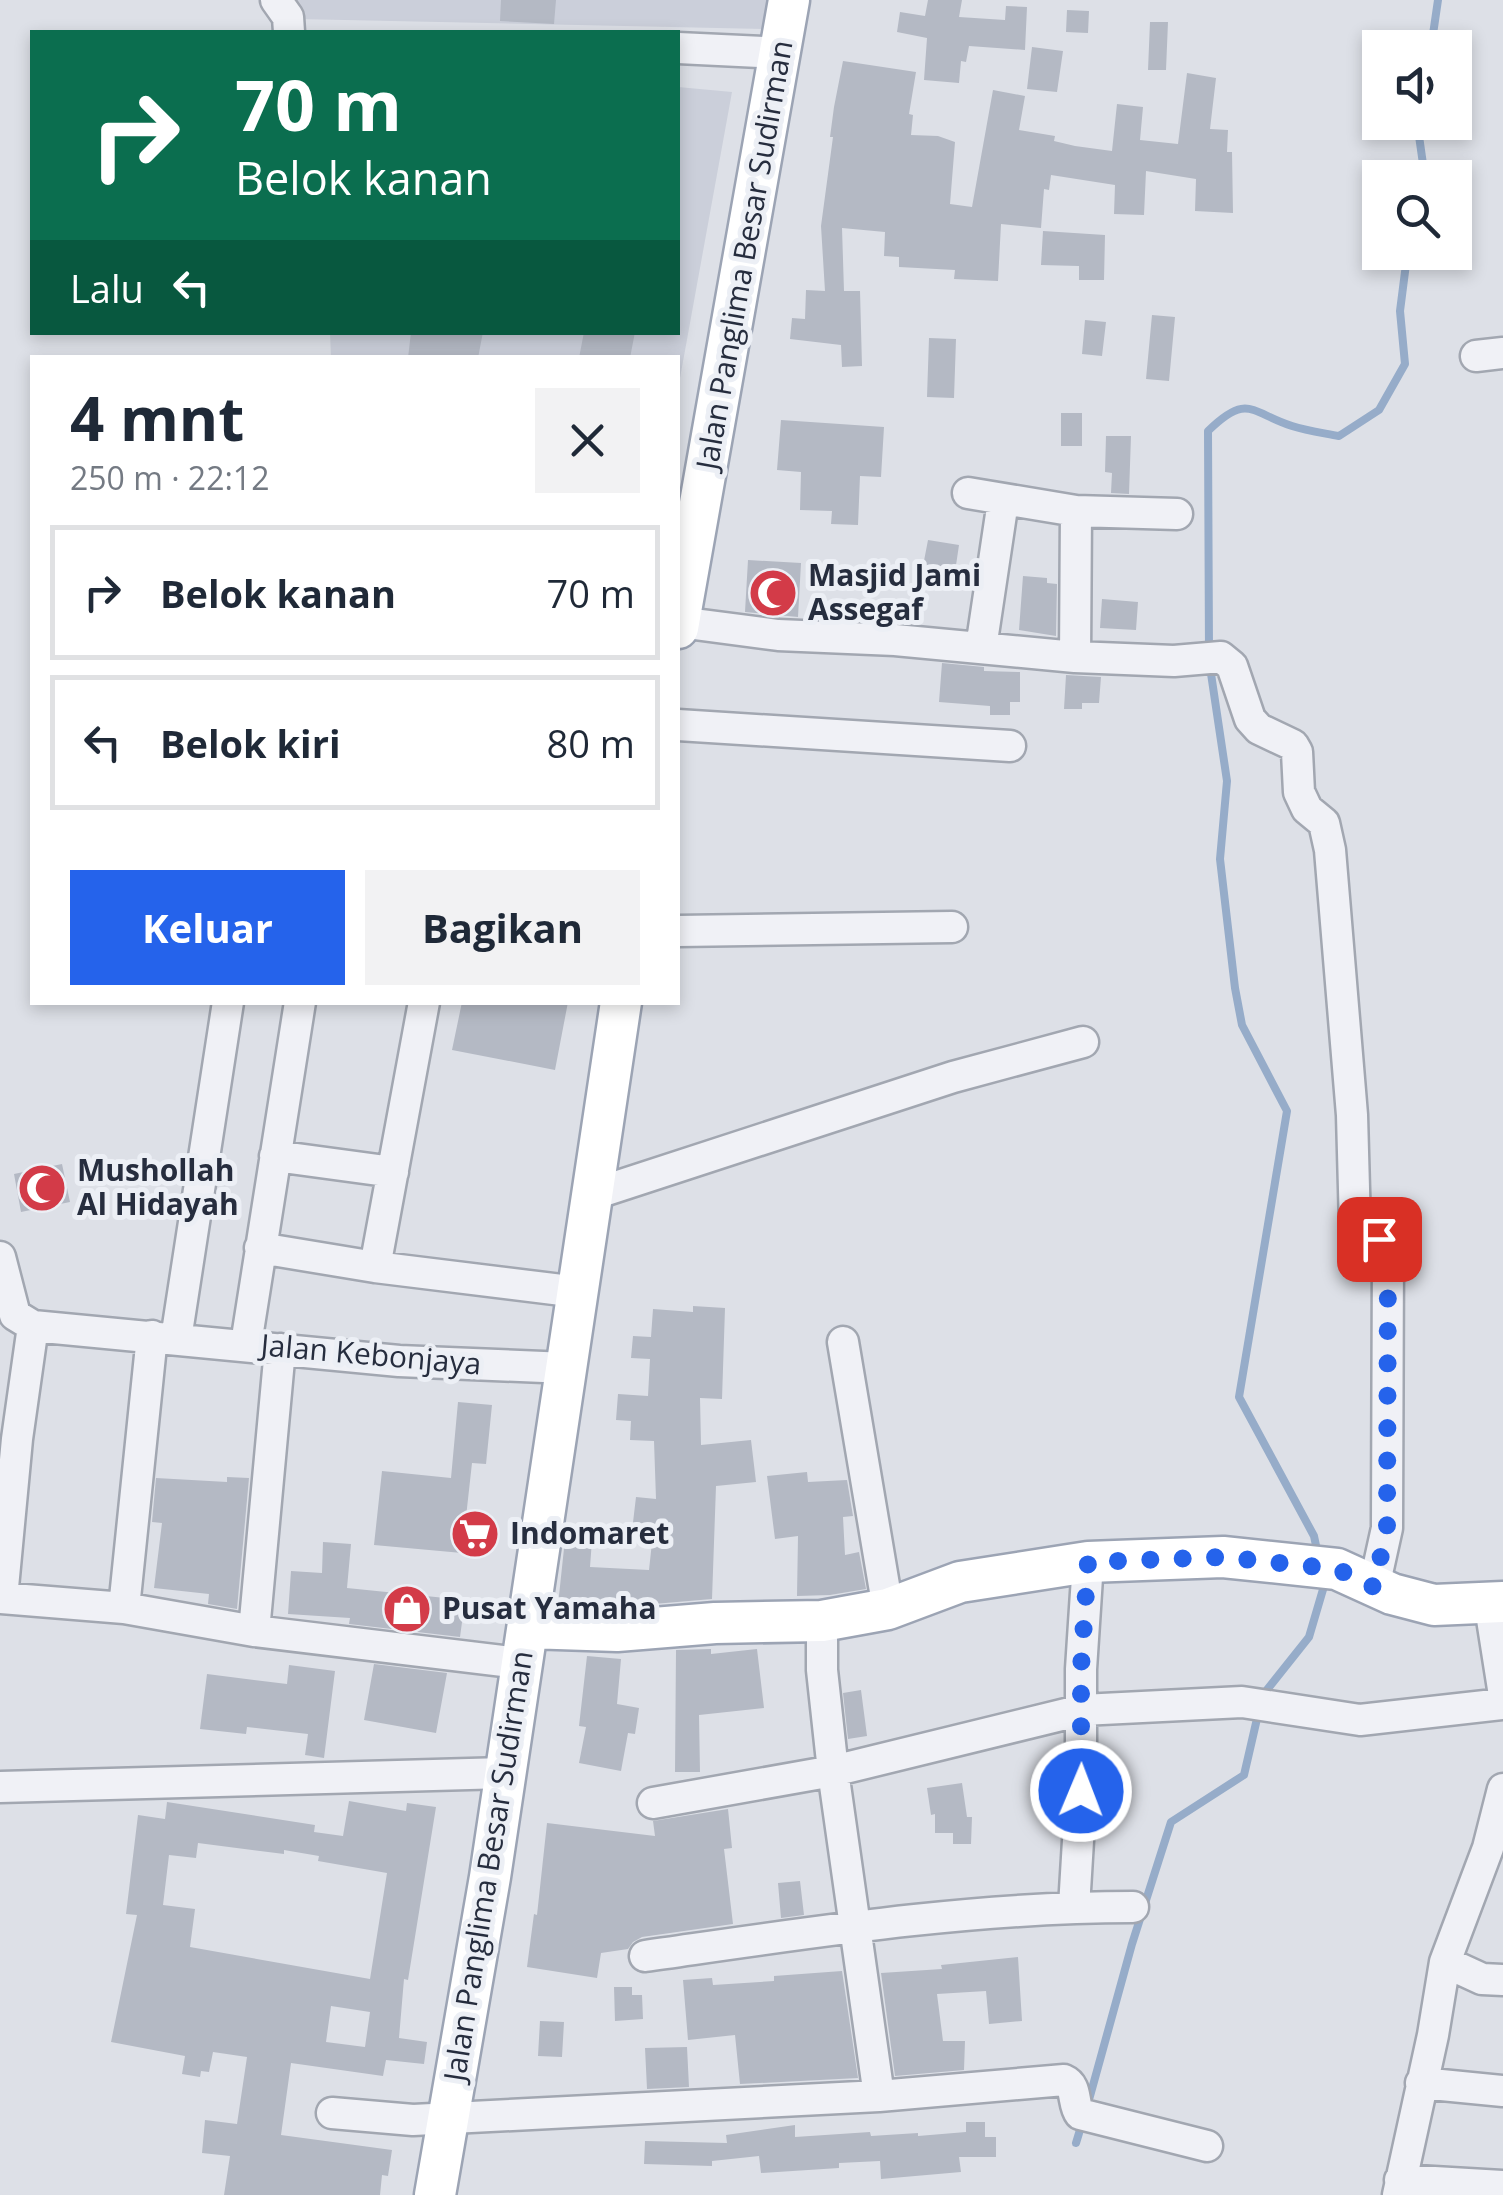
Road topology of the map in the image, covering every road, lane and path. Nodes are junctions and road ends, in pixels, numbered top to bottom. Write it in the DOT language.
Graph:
graph roads {
  1 [pos="276,0"];
  2 [pos="789,0"];
  3 [pos="289,30"];
  4 [pos="680,48"];
  5 [pos="782,53"];
  6 [pos="968,494"];
  7 [pos="1003,502"];
  8 [pos="1076,510"];
  9 [pos="1177,514"];
  10 [pos="680,614"];
  11 [pos="680,625"];
  12 [pos="981,648"];
  13 [pos="1075,657"];
  14 [pos="680,725"];
  15 [pos="1010,746"];
  16 [pos="952,927"];
  17 [pos="680,931"];
  18 [pos="227,1005"];
  19 [pos="300,1005"];
  20 [pos="423,1005"];
  21 [pos="620,1005"];
  22 [pos="1083,1042"];
  23 [pos="275,1156"];
  24 [pos="393,1172"];
  25 [pos="594,1194"];
  26 [pos="260,1248"];
  27 [pos="0,1257"];
  28 [pos="376,1267"];
  29 [pos="578,1292"];
  30 [pos="16,1318"];
  31 [pos="164,1337"];
  32 [pos="843,1342"];
  33 [pos="246,1344"];
  34 [pos="280,1349"];
  35 [pos="567,1368"];
  36 [pos="8,1439"];
  37 [pos="1088,1562"];
  38 [pos="1374,1587"];
  39 [pos="1,1598"];
  40 [pos="1496,1601"];
  41 [pos="124,1608"];
  42 [pos="888,1609"];
  43 [pos="822,1621"];
  44 [pos="254,1631"];
  45 [pos="524,1645"];
  46 [pos="1503,1689"];
  47 [pos="1503,1704"];
  48 [pos="1082,1710"];
  49 [pos="833,1771"];
  50 [pos="506,1773"];
  51 [pos="0,1787"];
  52 [pos="1503,1789"];
  53 [pos="653,1804"];
  54 [pos="1496,1849"];
  55 [pos="1074,1907"];
  56 [pos="1134,1908"];
  57 [pos="855,1926"];
  58 [pos="645,1956"];
  59 [pos="1445,1962"];
  60 [pos="1503,1980"];
  61 [pos="1421,2084"];
  62 [pos="1503,2091"];
  63 [pos="879,2096"];
  64 [pos="332,2113"];
  65 [pos="448,2118"];
  66 [pos="1207,2146"];
  67 [pos="1503,2186"];
  68 [pos="1399,2187"];
  69 [pos="435,2195"];
  1 -- 3 [label="street"];
  2 -- 5 [label="main road, Jalan Panglima Besar Sudirman"];
  4 -- 5 [label="street"];
  5 -- 10 [label="main road, Jalan Panglima Besar Sudirman"];
  6 -- 7 [label="street"];
  7 -- 8 [label="street"];
  7 -- 12 [label="street"];
  8 -- 9 [label="street"];
  8 -- 13 [label="street"];
  11 -- 12 [label="street"];
  12 -- 13 [label="street"];
  13 -- 38 [label="street"];
  14 -- 15 [label="street"];
  16 -- 17 [label="street"];
  18 -- 31 [label="street"];
  19 -- 23 [label="street"];
  20 -- 24 [label="street"];
  21 -- 25 [label="main road, Jalan Panglima Besar Sudirman"];
  22 -- 25 [label="street"];
  23 -- 24 [label="street"];
  23 -- 26 [label="street"];
  24 -- 28 [label="street"];
  25 -- 29 [label="main road, Jalan Panglima Besar Sudirman"];
  26 -- 28 [label="street"];
  26 -- 33 [label="street"];
  27 -- 30 [label="street"];
  28 -- 29 [label="street"];
  29 -- 35 [label="main road, Jalan Panglima Besar Sudirman"];
  30 -- 31 [label="street, Jalan Kebonjaya"];
  30 -- 36 [label="street"];
  31 -- 33 [label="street, Jalan Kebonjaya"];
  31 -- 41 [label="street"];
  32 -- 42 [label="street"];
  33 -- 34 [label="street, Jalan Kebonjaya"];
  34 -- 35 [label="street, Jalan Kebonjaya"];
  34 -- 44 [label="street"];
  35 -- 45 [label="main road, Jalan Panglima Besar Sudirman"];
  36 -- 39 [label="street"];
  37 -- 38 [label="main road"];
  37 -- 42 [label="main road"];
  37 -- 48 [label="street"];
  38 -- 40 [label="main road"];
  39 -- 41 [label="street"];
  40 -- 46 [label="street"];
  41 -- 44 [label="street"];
  42 -- 43 [label="main road"];
  43 -- 45 [label="main road"];
  43 -- 49 [label="street"];
  44 -- 45 [label="street"];
  45 -- 50 [label="main road, Jalan Panglima Besar Sudirman"];
  47 -- 48 [label="street"];
  48 -- 49 [label="street"];
  48 -- 55 [label="street"];
  49 -- 53 [label="street"];
  49 -- 57 [label="street"];
  50 -- 51 [label="street"];
  50 -- 65 [label="main road, Jalan Panglima Besar Sudirman"];
  52 -- 54 [label="street"];
  54 -- 59 [label="street"];
  55 -- 56 [label="street"];
  55 -- 57 [label="street"];
  57 -- 58 [label="street"];
  57 -- 63 [label="street"];
  59 -- 60 [label="street"];
  59 -- 61 [label="street"];
  61 -- 62 [label="street"];
  61 -- 68 [label="street"];
  63 -- 65 [label="street"];
  63 -- 66 [label="street"];
  64 -- 65 [label="street"];
  65 -- 69 [label="main road, Jalan Panglima Besar Sudirman"];
  67 -- 68 [label="street"];
}
